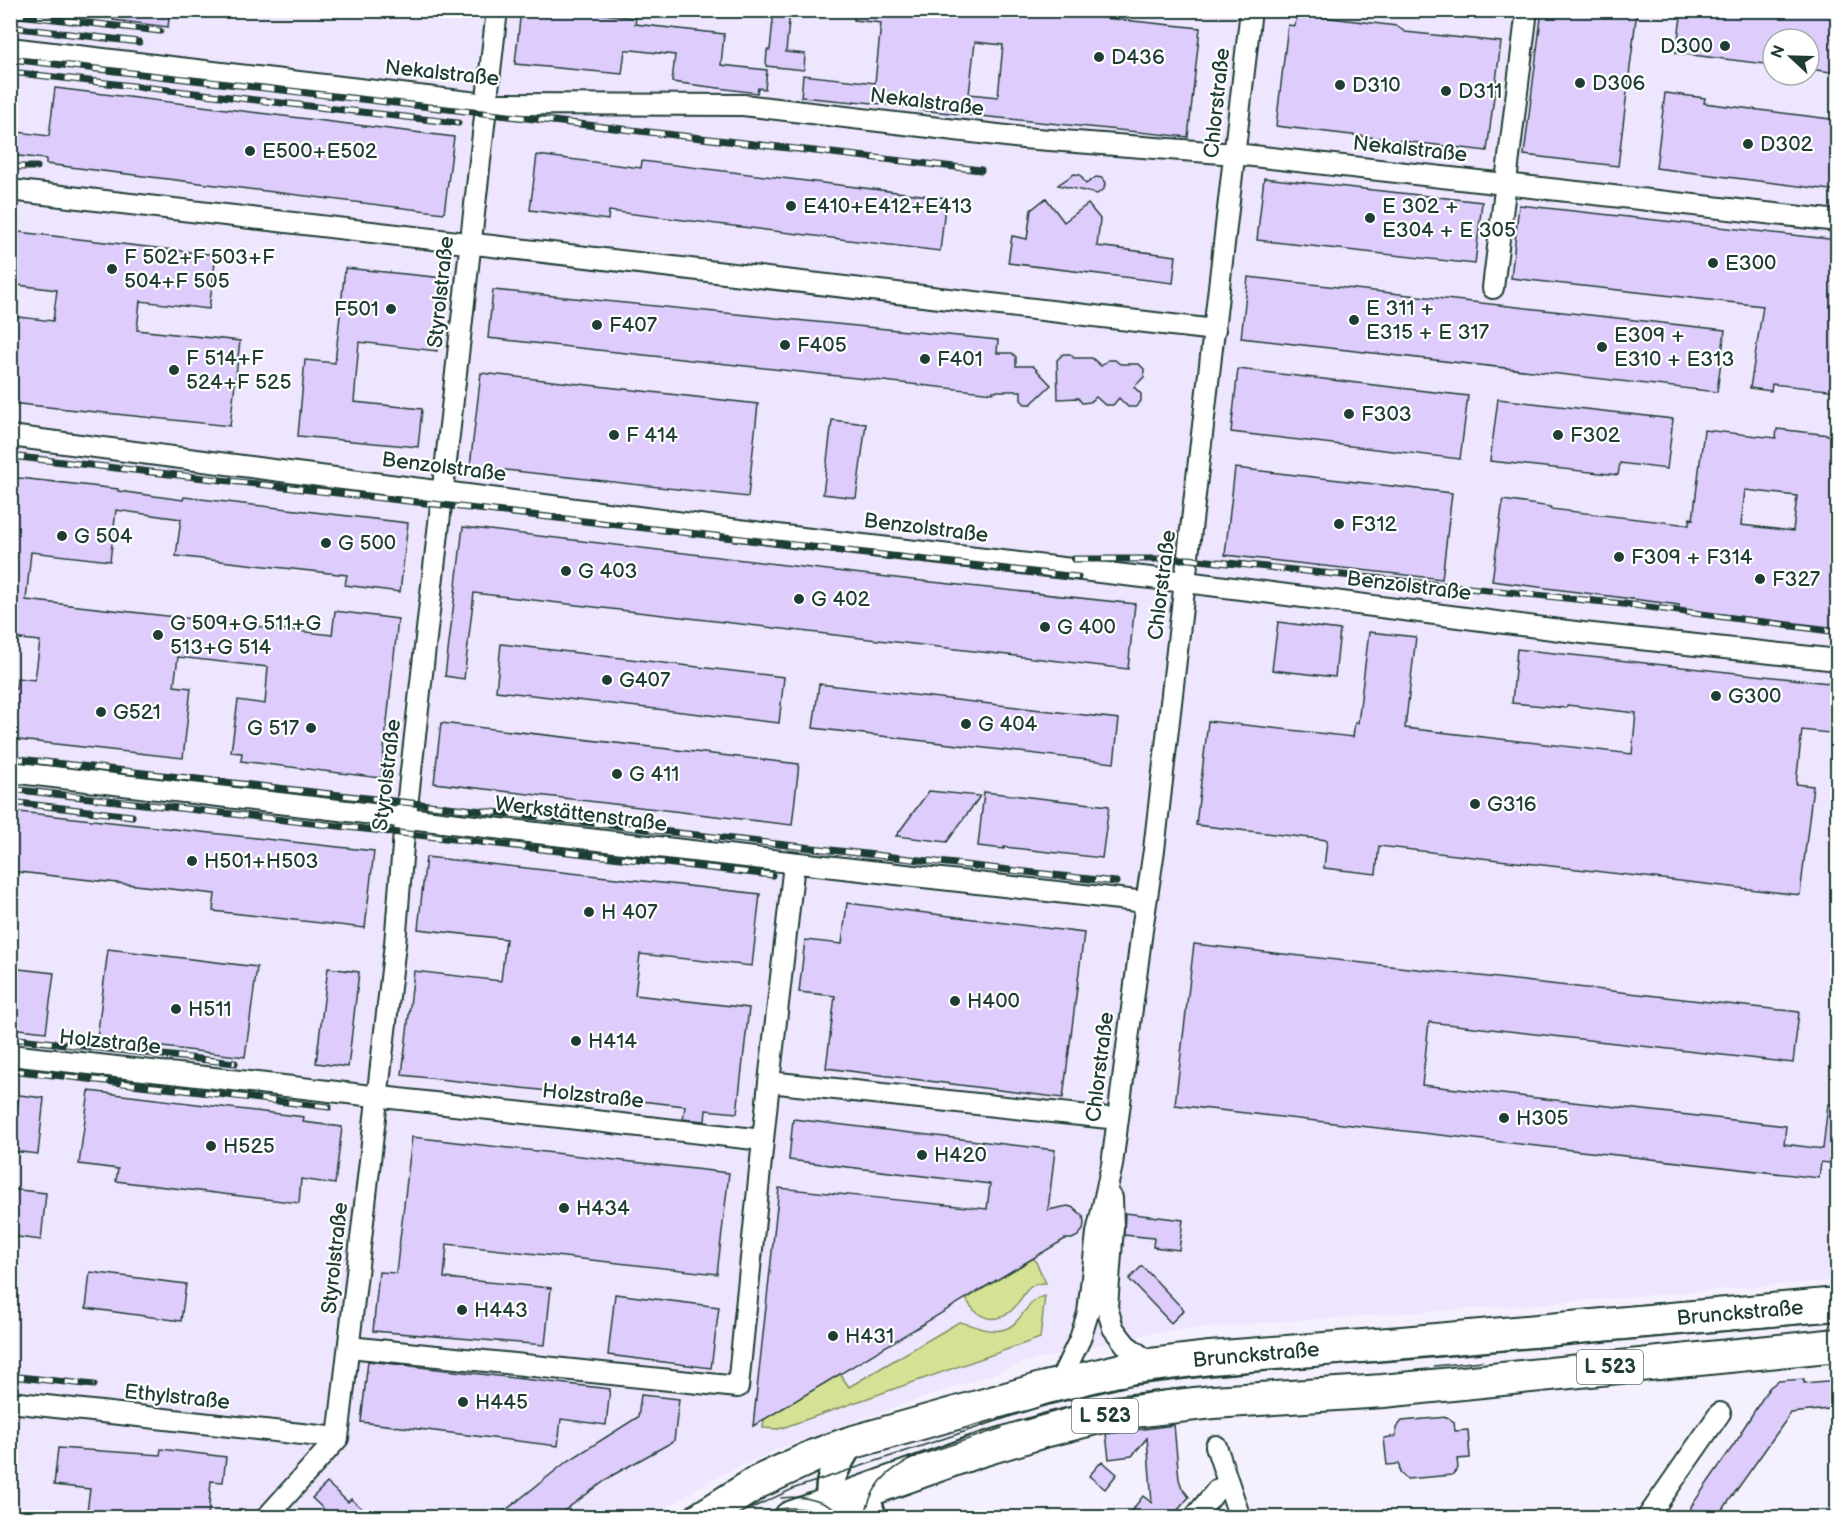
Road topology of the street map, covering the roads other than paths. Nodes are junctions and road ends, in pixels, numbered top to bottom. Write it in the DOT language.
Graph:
graph roads {
  1 [pos="497,10"];
  2 [pos="1251,10"];
  3 [pos="1527,10"];
  4 [pos="10,48"];
  5 [pos="486,104"];
  6 [pos="1235,154"];
  7 [pos="1506,184"];
  8 [pos="10,190"];
  9 [pos="1838,221"];
  10 [pos="471,243"];
  11 [pos="1493,288"];
  12 [pos="1215,330"];
  13 [pos="10,436"];
  14 [pos="444,491"];
  15 [pos="1186,582"];
  16 [pos="1838,660"];
  17 [pos="10,772"];
  18 [pos="406,816"];
  19 [pos="794,864"];
  20 [pos="1146,902"];
  21 [pos="10,1055"];
  22 [pos="769,1082"];
  23 [pos="378,1096"];
  24 [pos="1118,1119"];
  25 [pos="764,1140"];
  26 [pos="1106,1227"];
  27 [pos="1838,1304"];
  28 [pos="1838,1345"];
  29 [pos="349,1347"];
  30 [pos="1152,1364"];
  31 [pos="1058,1385"];
  32 [pos="10,1402"];
  33 [pos="1720,1413"];
  34 [pos="338,1438"];
  35 [pos="850,1443"];
  36 [pos="1216,1446"];
  37 [pos="1228,1484"];
  38 [pos="868,1504"];
  39 [pos="832,1510"];
  40 [pos="266,1518"];
  41 [pos="701,1518"];
  42 [pos="790,1518"];
  43 [pos="1194,1518"];
  44 [pos="1240,1518"];
  45 [pos="1647,1518"];
  1 -- 5 [label="street, Styrolstraße"];
  2 -- 6 [label="street, Chlorstraße"];
  3 -- 7 [label="street"];
  4 -- 5 [label="street, Nekalstraße"];
  5 -- 6 [label="street, Nekalstraße"];
  5 -- 10 [label="street, Styrolstraße"];
  6 -- 7 [label="street, Nekalstraße"];
  6 -- 12 [label="street, Chlorstraße"];
  7 -- 9 [label="street, Nekalstraße"];
  7 -- 11 [label="street"];
  8 -- 10 [label="street"];
  10 -- 12 [label="street"];
  10 -- 14 [label="street, Styrolstraße"];
  12 -- 15 [label="street, Chlorstraße"];
  13 -- 14 [label="street, Benzolstraße"];
  14 -- 15 [label="street, Benzolstraße"];
  14 -- 18 [label="street, Styrolstraße"];
  15 -- 16 [label="street, Benzolstraße"];
  15 -- 20 [label="street, Chlorstraße"];
  17 -- 18 [label="street, Werkstättenstraße"];
  18 -- 19 [label="street, Werkstättenstraße"];
  18 -- 23 [label="street, Styrolstraße"];
  19 -- 20 [label="street, Werkstättenstraße"];
  19 -- 22 [label="street"];
  20 -- 24 [label="street, Chlorstraße"];
  21 -- 23 [label="street, Holzstraße"];
  22 -- 24 [label="street"];
  22 -- 25 [label="street"];
  23 -- 25 [label="street, Holzstraße"];
  23 -- 29 [label="street, Styrolstraße"];
  24 -- 26 [label="street, Chlorstraße"];
  25 -- 29 [label="street"];
  26 -- 30 [label="street"];
  26 -- 31 [label="street"];
  27 -- 30 [label="main road, Brunckstraße / L 523"];
  28 -- 38 [label="main road, Brunckstraße / L 523"];
  29 -- 34 [label="street, Styrolstraße"];
  30 -- 31 [label="main road, Brunckstraße / L 523"];
  31 -- 35 [label="main road, Brunckstraße / L 523"];
  32 -- 34 [label="street, Ethylstraße"];
  33 -- 45 [label="street"];
  34 -- 40 [label="street"];
  35 -- 39 [label="main road"];
  35 -- 41 [label="main road, Brunckstraße / L 523"];
  36 -- 37 [label="street"];
  37 -- 43 [label="street"];
  37 -- 44 [label="street"];
  38 -- 39 [label="main road, Brunckstraße / L 523"];
  39 -- 42 [label="main road, Brunckstraße / L 523"];
}
